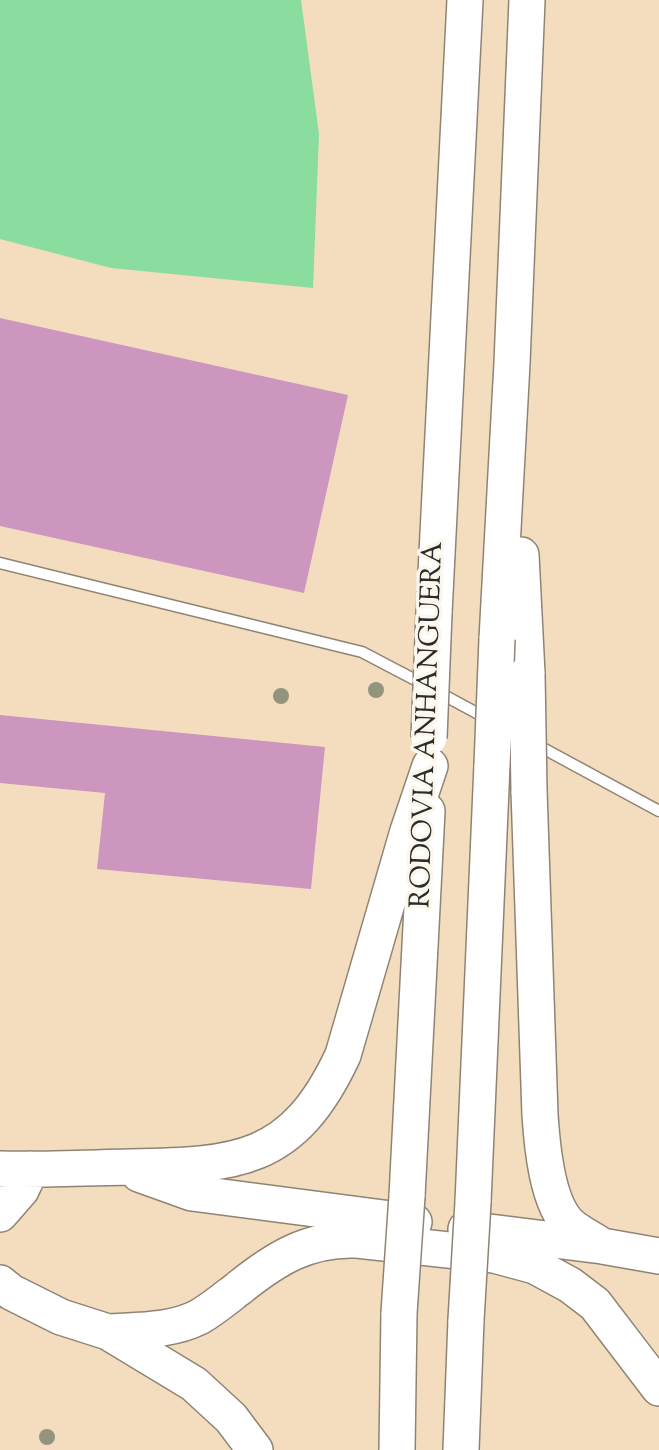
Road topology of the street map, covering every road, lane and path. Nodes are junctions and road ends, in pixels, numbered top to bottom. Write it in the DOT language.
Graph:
graph roads {
  1 [pos="465,0"];
  2 [pos="527,0"];
  3 [pos="512,363"];
  4 [pos="0,563"];
  5 [pos="505,728"];
  6 [pos="516,734"];
  7 [pos="430,752"];
  8 [pos="659,811"];
  9 [pos="119,1167"];
  10 [pos="16,1169"];
  11 [pos="0,1214"];
  12 [pos="603,1246"];
  13 [pos="659,1256"];
  14 [pos="4,1284"];
  15 [pos="108,1332"];
  16 [pos="659,1388"];
  17 [pos="256,1450"];
  18 [pos="397,1450"];
  19 [pos="461,1450"];
  1 -- 7 [label="highway, RODOVIA ANHANGUERA, bridge"];
  2 -- 3 [label="highway"];
  3 -- 12 [label="highway, bridge"];
  3 -- 19 [label="highway, bridge"];
  4 -- 5 [label="lane"];
  6 -- 8 [label="lane"];
  7 -- 9 [label="highway"];
  7 -- 18 [label="highway, RODOVIA ANHANGUERA, bridge"];
  9 -- 10 [label="highway"];
  9 -- 12 [label="highway"];
  10 -- 11 [label="highway"];
  12 -- 13 [label="highway"];
  14 -- 15 [label="highway"];
  15 -- 16 [label="highway"];
  15 -- 17 [label="highway"];
}
